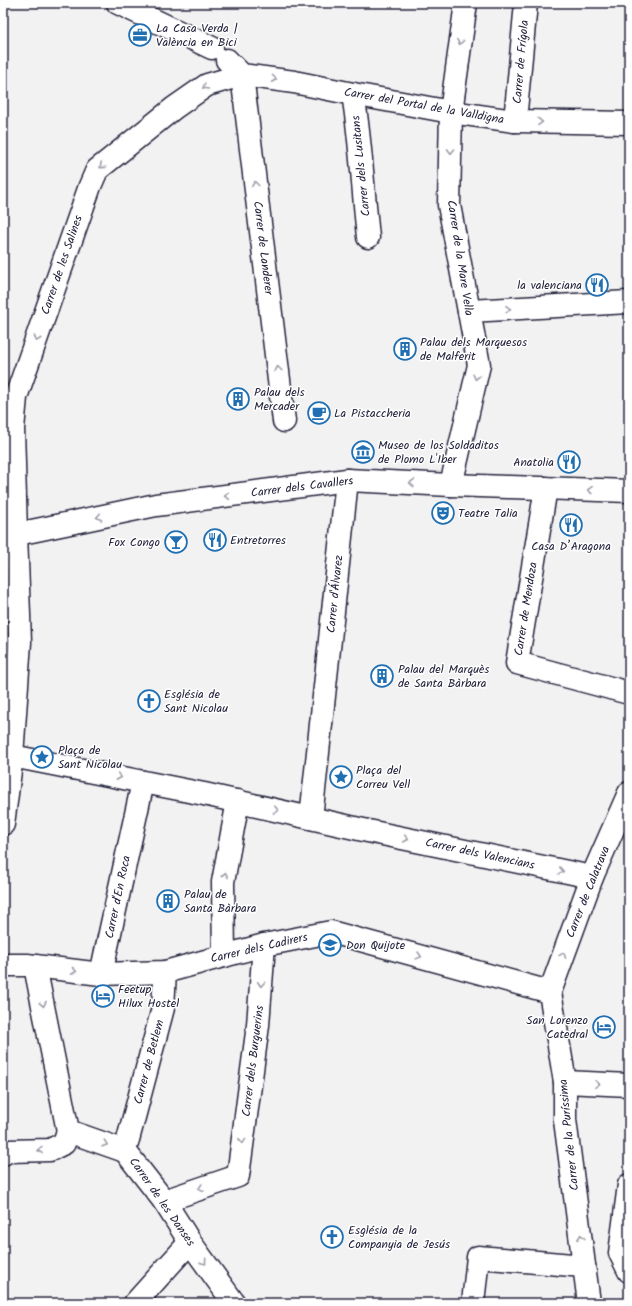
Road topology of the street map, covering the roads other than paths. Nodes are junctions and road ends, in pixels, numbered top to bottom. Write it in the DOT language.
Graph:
graph roads {
  1 [pos="118,3"];
  2 [pos="466,3"];
  3 [pos="526,3"];
  4 [pos="227,61"];
  5 [pos="353,94"];
  6 [pos="451,112"];
  7 [pos="515,121"];
  8 [pos="629,123"];
  9 [pos="368,237"];
  10 [pos="629,302"];
  11 [pos="469,312"];
  12 [pos="284,421"];
  13 [pos="347,480"];
  14 [pos="451,485"];
  15 [pos="546,488"];
  16 [pos="629,491"];
  17 [pos="9,535"];
  18 [pos="629,693"];
  19 [pos="12,756"];
  20 [pos="143,782"];
  21 [pos="629,793"];
  22 [pos="238,801"];
  23 [pos="311,818"];
  24 [pos="3,824"];
  25 [pos="592,877"];
  26 [pos="264,945"];
  27 [pos="224,956"];
  28 [pos="3,964"];
  29 [pos="35,966"];
  30 [pos="165,972"];
  31 [pos="101,974"];
  32 [pos="550,992"];
  33 [pos="565,1082"];
  34 [pos="629,1085"];
  35 [pos="68,1131"];
  36 [pos="125,1151"];
  37 [pos="3,1154"];
  38 [pos="629,1185"];
  39 [pos="164,1201"];
  40 [pos="190,1242"];
  41 [pos="584,1266"];
  42 [pos="629,1271"];
  43 [pos="135,1303"];
  44 [pos="234,1303"];
  45 [pos="473,1303"];
  46 [pos="589,1303"];
  1 -- 4 [label="street, Carrer del Portal de la Valldigna"];
  2 -- 6 [label="street, Carrer de la Mare Vella, one-way"];
  3 -- 7 [label="street, Carrer de Frígola"];
  4 -- 5 [label="street, Carrer del Portal de la Valldigna, one-way"];
  12 -- 4 [label="street, Carrer de Landerer, one-way"];
  4 -- 17 [label="street, Carrer de les Salines, one-way"];
  5 -- 6 [label="street, Carrer del Portal de la Valldigna"];
  5 -- 9 [label="street, Carrer dels Lusitans"];
  6 -- 7 [label="street, Carrer del Portal de la Valldigna"];
  6 -- 11 [label="street, Carrer de la Mare Vella, one-way"];
  7 -- 8 [label="street, Carrer del Portal de la Valldigna, one-way"];
  11 -- 10 [label="street, one-way"];
  11 -- 14 [label="street, Carrer de la Mare Vella, one-way"];
  14 -- 13 [label="street, Carrer dels Cavallers, one-way"];
  13 -- 17 [label="street, Carrer dels Cavallers, one-way"];
  13 -- 23 [label="street, Carrer d'Álvarez"];
  14 -- 15 [label="street, Carrer dels Cavallers"];
  16 -- 15 [label="street, Carrer dels Cavallers, one-way"];
  15 -- 18 [label="street, Carrer de Mendoza"];
  17 -- 19 [label="street, Carrer de les Salines"];
  19 -- 20 [label="street, one-way"];
  19 -- 24 [label="street"];
  20 -- 22 [label="street"];
  20 -- 31 [label="street, Carrer d'En Roca"];
  21 -- 25 [label="street, Carrer de Calatrava"];
  22 -- 23 [label="street, one-way"];
  27 -- 22 [label="street, one-way"];
  23 -- 25 [label="street, Carrer dels Valencians, one-way"];
  32 -- 25 [label="street, Carrer de Calatrava, one-way"];
  26 -- 27 [label="street, Carrer dels Cadirers"];
  26 -- 32 [label="street, Carrer dels Cadirers, one-way"];
  26 -- 39 [label="street, Carrer dels Burguerins, one-way"];
  27 -- 30 [label="street, Carrer dels Cadirers"];
  28 -- 29 [label="street, Carrer dels Cadirers"];
  29 -- 31 [label="street, Carrer dels Cadirers, one-way"];
  29 -- 35 [label="street, one-way"];
  30 -- 31 [label="street, Carrer dels Cadirers"];
  30 -- 36 [label="street, Carrer de Betlem"];
  32 -- 33 [label="street, Carrer de la Puríssima"];
  33 -- 34 [label="street, one-way"];
  41 -- 33 [label="street, Carrer de la Puríssima, one-way"];
  35 -- 36 [label="street, Carrer de les Danses, one-way"];
  35 -- 37 [label="street, one-way"];
  36 -- 39 [label="street, Carrer de les Danses"];
  38 -- 42 [label="street"];
  39 -- 40 [label="street, Carrer de les Danses"];
  40 -- 43 [label="street"];
  40 -- 44 [label="street, Carrer de les Danses, one-way"];
  41 -- 45 [label="street"];
  41 -- 46 [label="street, Carrer de la Puríssima"];
}
